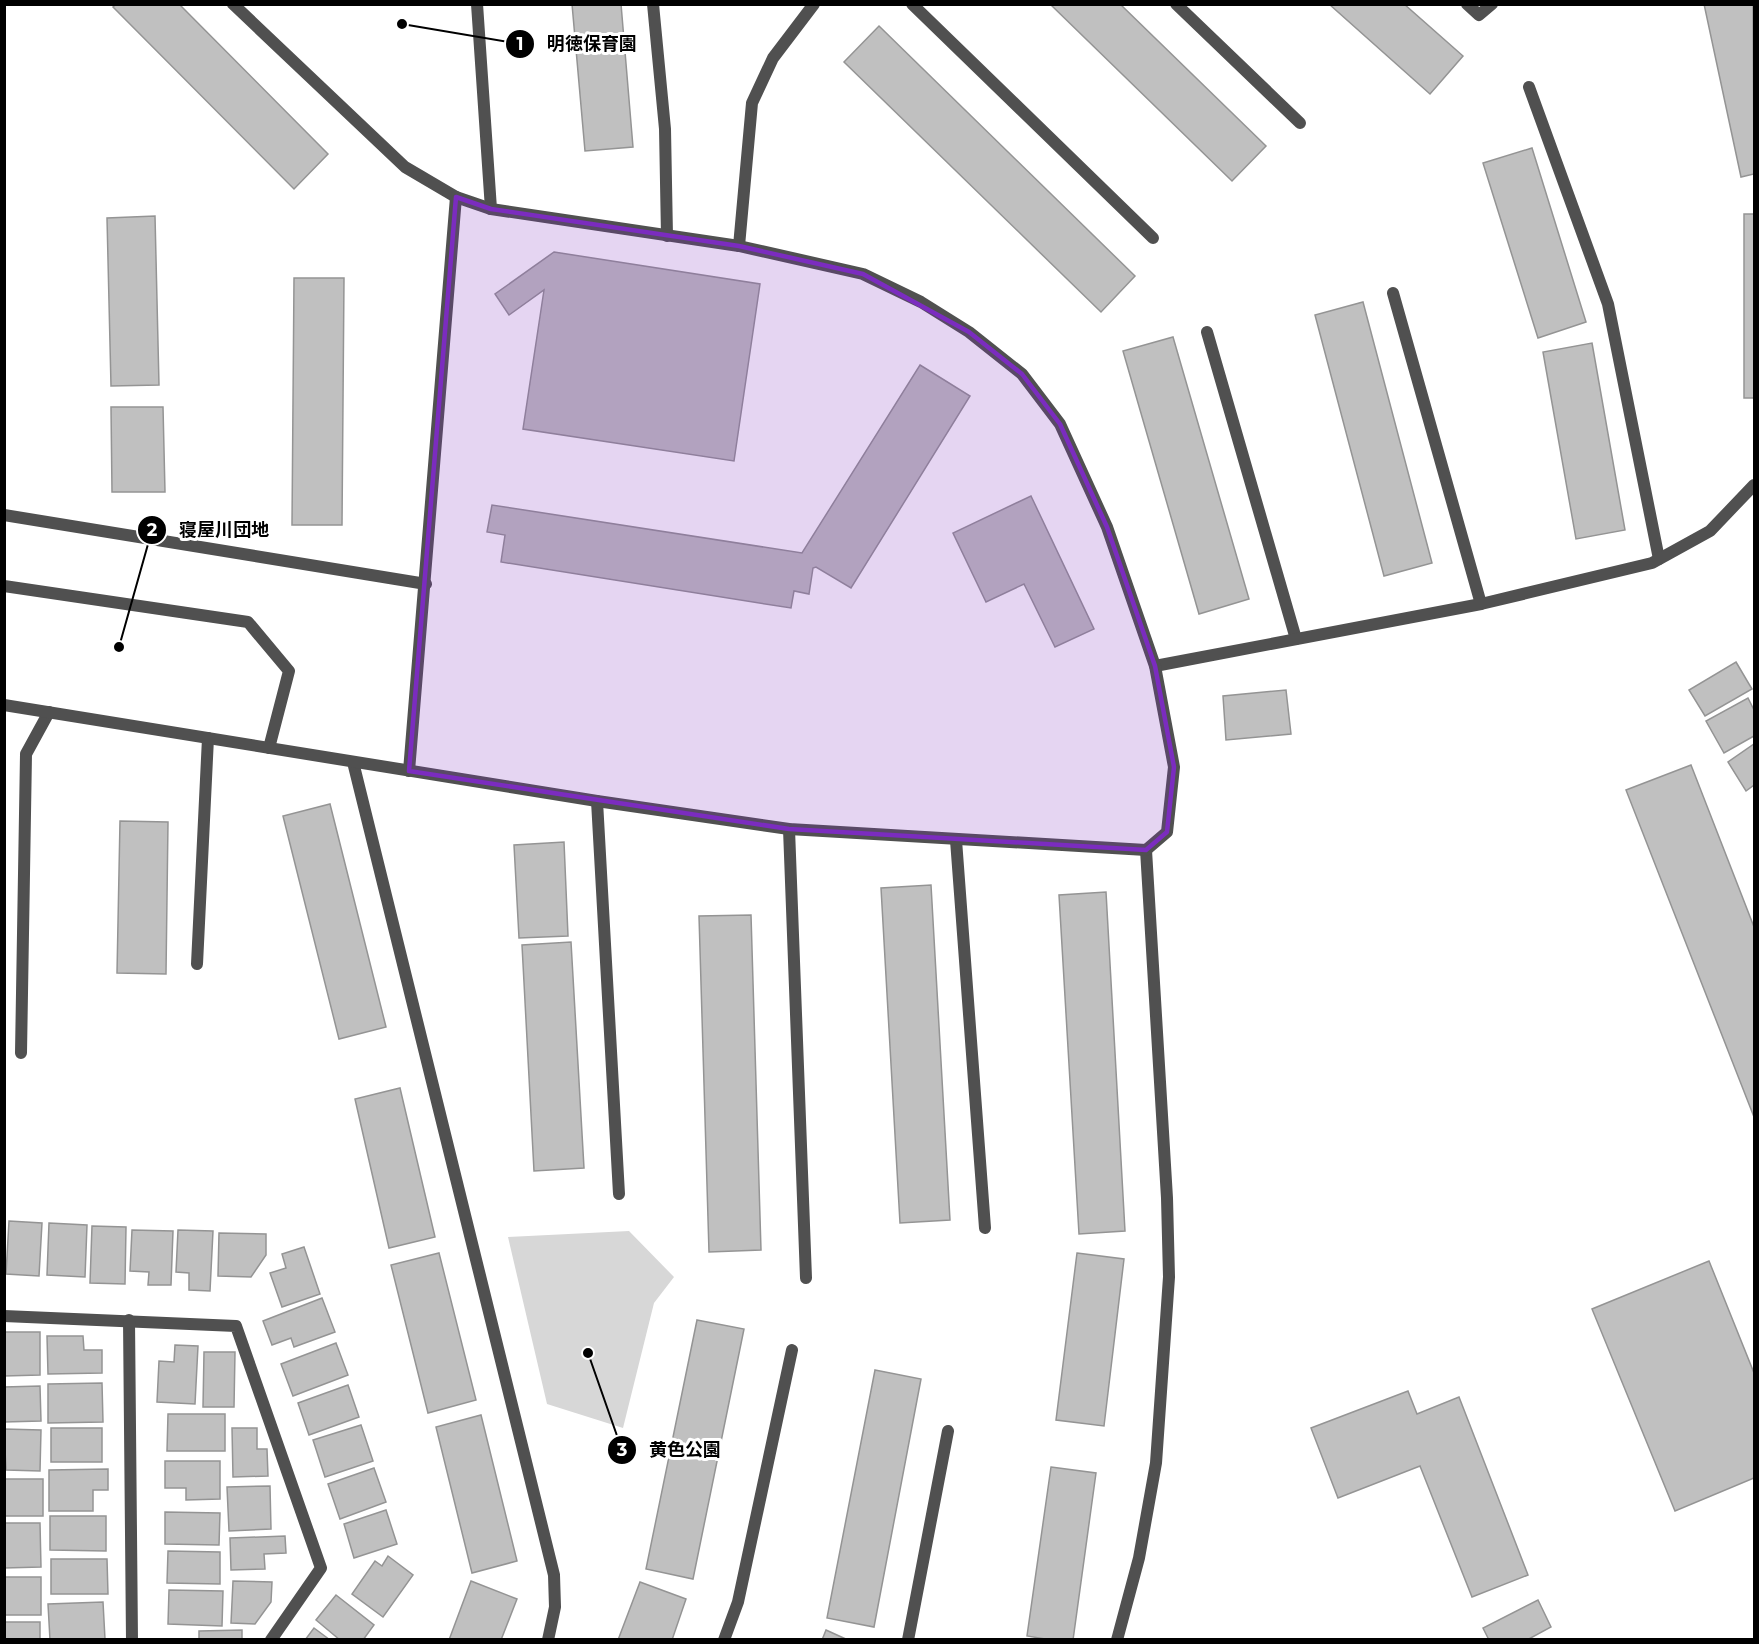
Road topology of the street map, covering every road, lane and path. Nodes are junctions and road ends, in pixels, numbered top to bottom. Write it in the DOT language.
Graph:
graph roads {
  1 [pos="233,4"];
  2 [pos="477,4"];
  3 [pos="653,4"];
  4 [pos="814,4"];
  5 [pos="912,4"];
  6 [pos="1176,4"];
  7 [pos="1467,4"];
  8 [pos="1492,4"];
  9 [pos="1529,87"];
  10 [pos="1300,123"];
  11 [pos="456,197"];
  12 [pos="491,209"];
  13 [pos="667,236"];
  14 [pos="1153,238"];
  15 [pos="739,246"];
  16 [pos="1393,293"];
  17 [pos="1207,332"];
  18 [pos="1755,484"];
  19 [pos="4,515"];
  20 [pos="1659,559"];
  21 [pos="426,584"];
  22 [pos="4,586"];
  23 [pos="1481,604"];
  24 [pos="1296,639"];
  25 [pos="1155,666"];
  26 [pos="4,705"];
  27 [pos="49,712"];
  28 [pos="208,738"];
  29 [pos="269,748"];
  30 [pos="354,762"];
  31 [pos="409,771"];
  32 [pos="597,801"];
  33 [pos="789,829"];
  34 [pos="956,840"];
  35 [pos="1146,850"];
  36 [pos="197,964"];
  37 [pos="21,1053"];
  38 [pos="619,1194"];
  39 [pos="985,1228"];
  40 [pos="806,1278"];
  41 [pos="4,1316"];
  42 [pos="129,1320"];
  43 [pos="792,1350"];
  44 [pos="948,1431"];
  45 [pos="132,1640"];
  46 [pos="271,1640"];
  47 [pos="548,1640"];
  48 [pos="724,1640"];
  49 [pos="908,1640"];
  50 [pos="1117,1640"];
  1 -- 11 [label="street"];
  2 -- 12 [label="street"];
  3 -- 13 [label="street"];
  4 -- 15 [label="street"];
  5 -- 14 [label="street"];
  6 -- 10 [label="street"];
  7 -- 8 [label="street"];
  9 -- 20 [label="street"];
  11 -- 12 [label="street"];
  11 -- 21 [label="street"];
  12 -- 13 [label="street"];
  13 -- 15 [label="street"];
  15 -- 25 [label="street"];
  16 -- 23 [label="street"];
  17 -- 24 [label="street"];
  18 -- 20 [label="street"];
  19 -- 21 [label="street"];
  20 -- 23 [label="street"];
  21 -- 31 [label="street"];
  22 -- 29 [label="street"];
  23 -- 24 [label="street"];
  24 -- 25 [label="street"];
  25 -- 35 [label="street"];
  26 -- 27 [label="street"];
  27 -- 28 [label="street"];
  27 -- 37 [label="street"];
  28 -- 29 [label="street"];
  28 -- 36 [label="street"];
  29 -- 30 [label="street"];
  30 -- 31 [label="street"];
  30 -- 47 [label="street"];
  31 -- 32 [label="street"];
  32 -- 33 [label="street"];
  32 -- 38 [label="street"];
  33 -- 34 [label="street"];
  33 -- 40 [label="street"];
  34 -- 35 [label="street"];
  34 -- 39 [label="street"];
  35 -- 50 [label="street"];
  41 -- 42 [label="street"];
  42 -- 45 [label="street"];
  42 -- 46 [label="street"];
  43 -- 48 [label="street"];
  44 -- 49 [label="street"];
}
